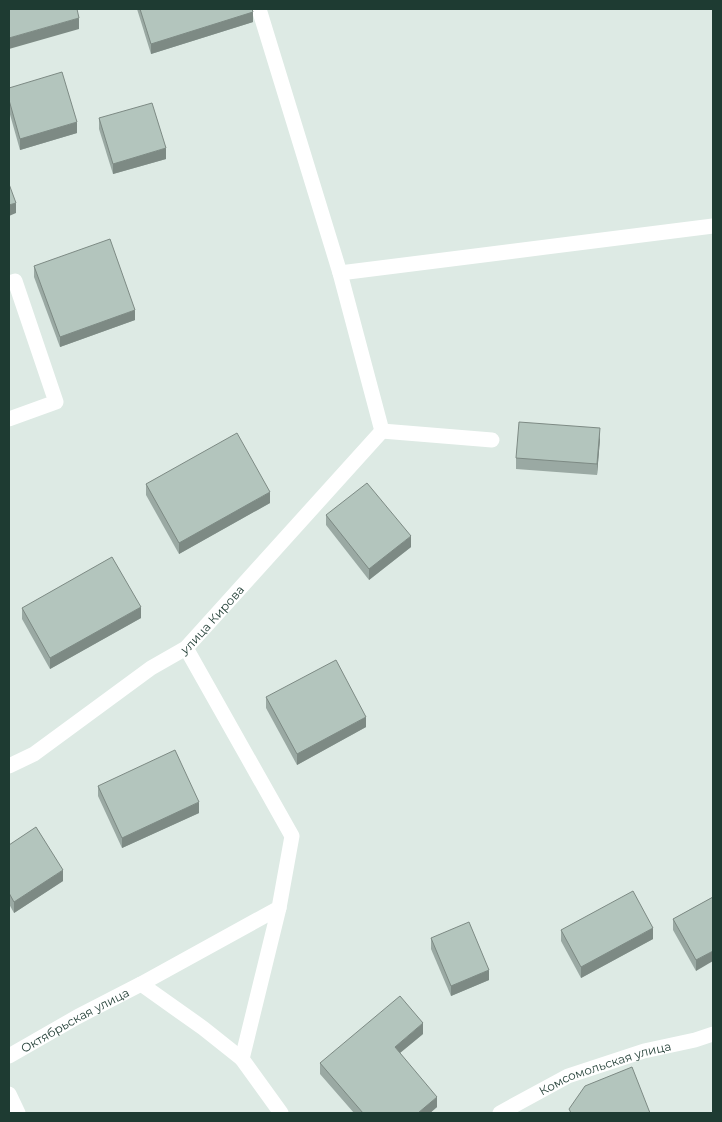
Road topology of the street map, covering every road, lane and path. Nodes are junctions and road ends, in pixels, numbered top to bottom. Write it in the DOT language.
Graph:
graph roads {
  1 [pos="259,9"];
  2 [pos="713,226"];
  3 [pos="340,274"];
  4 [pos="9,282"];
  5 [pos="9,419"];
  6 [pos="382,431"];
  7 [pos="492,440"];
  8 [pos="186,648"];
  9 [pos="9,766"];
  10 [pos="279,908"];
  11 [pos="141,984"];
  12 [pos="713,1034"];
  13 [pos="9,1056"];
  14 [pos="242,1060"];
  15 [pos="9,1094"];
  16 [pos="18,1113"];
  17 [pos="280,1113"];
  18 [pos="500,1113"];
  1 -- 3 [label="street"];
  2 -- 3 [label="street"];
  3 -- 6 [label="street"];
  4 -- 5 [label="street"];
  6 -- 7 [label="street"];
  6 -- 8 [label="street, улица Кирова"];
  8 -- 9 [label="street, улица Кирова"];
  8 -- 10 [label="street"];
  10 -- 11 [label="street, Октябрьская улица"];
  10 -- 14 [label="street"];
  11 -- 13 [label="street, Октябрьская улица"];
  11 -- 14 [label="street"];
  12 -- 18 [label="street, Комсомольская улица"];
  14 -- 17 [label="street"];
  15 -- 16 [label="street"];
}
